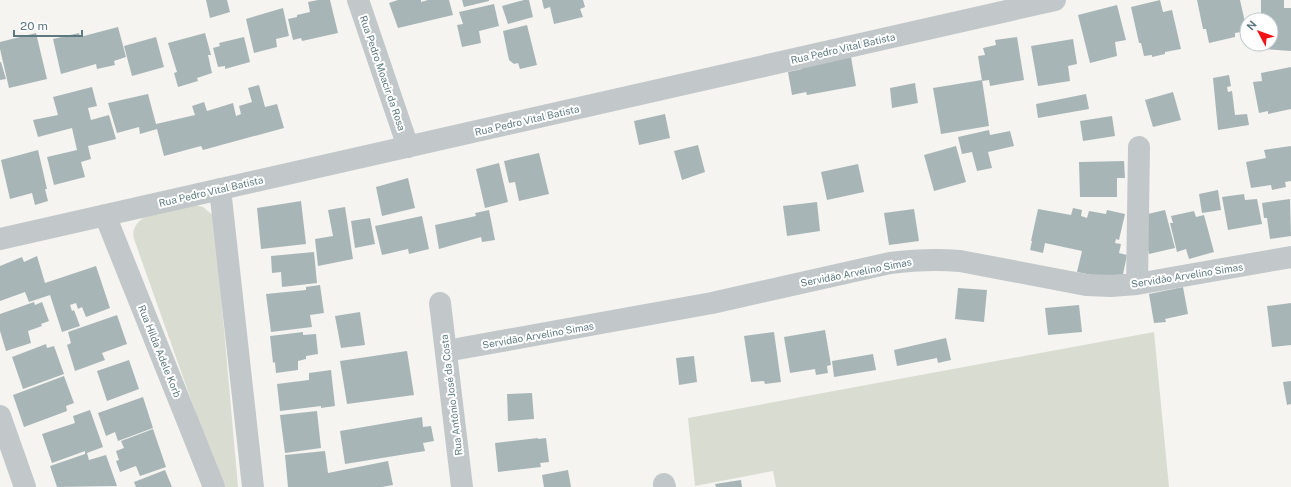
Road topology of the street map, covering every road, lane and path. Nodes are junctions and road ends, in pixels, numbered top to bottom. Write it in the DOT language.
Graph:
graph roads {
  1 [pos="358,0"];
  2 [pos="1055,0"];
  3 [pos="408,147"];
  4 [pos="1139,147"];
  5 [pos="220,189"];
  6 [pos="105,215"];
  7 [pos="0,239"];
  8 [pos="1291,257"];
  9 [pos="1137,284"];
  10 [pos="440,304"];
  11 [pos="446,351"];
  12 [pos="0,416"];
  13 [pos="25,487"];
  14 [pos="214,487"];
  15 [pos="252,487"];
  16 [pos="462,487"];
  1 -- 3 [label="street, Rua Pedro Moacir da Rosa"];
  2 -- 3 [label="street, Rua Pedro Vital Batista"];
  3 -- 5 [label="street, Rua Pedro Vital Batista"];
  4 -- 9 [label="street"];
  5 -- 6 [label="street, Rua Pedro Vital Batista"];
  5 -- 15 [label="street"];
  6 -- 7 [label="street, Rua Pedro Vital Batista"];
  6 -- 14 [label="street, Rua Hilda Adele Korb"];
  8 -- 9 [label="street, Servidão Arvelino Simas"];
  9 -- 11 [label="street, Servidão Arvelino Simas"];
  10 -- 11 [label="street, Rua Antônio José da Costa"];
  11 -- 16 [label="street, Rua Antônio José da Costa"];
  12 -- 13 [label="street"];
}
